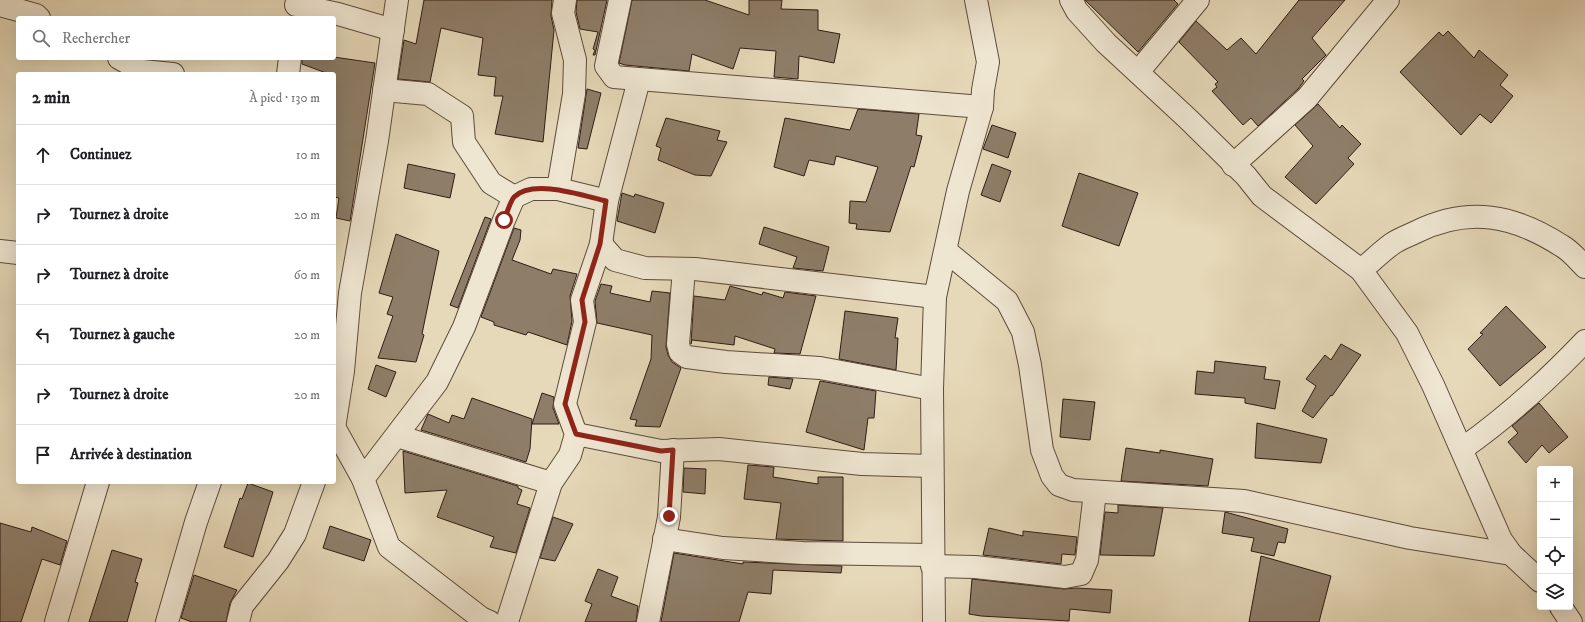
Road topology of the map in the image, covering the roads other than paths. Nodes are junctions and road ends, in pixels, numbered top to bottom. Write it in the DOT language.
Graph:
graph roads {
  1 [pos="397,0"];
  2 [pos="565,0"];
  3 [pos="620,0"];
  4 [pos="976,0"];
  5 [pos="1071,0"];
  6 [pos="1198,0"];
  7 [pos="1388,0"];
  8 [pos="0,5"];
  9 [pos="295,8"];
  10 [pos="38,16"];
  11 [pos="393,30"];
  12 [pos="123,60"];
  13 [pos="290,60"];
  14 [pos="575,60"];
  15 [pos="606,66"];
  16 [pos="152,72"];
  17 [pos="288,72"];
  18 [pos="1138,72"];
  19 [pos="639,80"];
  20 [pos="384,90"];
  21 [pos="982,107"];
  22 [pos="1233,165"];
  23 [pos="558,189"];
  24 [pos="514,197"];
  25 [pos="606,201"];
  26 [pos="600,244"];
  27 [pos="0,251"];
  28 [pos="946,251"];
  29 [pos="16,253"];
  30 [pos="1585,267"];
  31 [pos="684,269"];
  32 [pos="1361,270"];
  33 [pos="936,297"];
  34 [pos="1585,341"];
  35 [pos="338,368"];
  36 [pos="932,389"];
  37 [pos="336,398"];
  38 [pos="336,432"];
  39 [pos="576,434"];
  40 [pos="397,436"];
  41 [pos="1462,449"];
  42 [pos="673,450"];
  43 [pos="932,466"];
  44 [pos="363,479"];
  45 [pos="551,483"];
  46 [pos="97,484"];
  47 [pos="209,484"];
  48 [pos="313,484"];
  49 [pos="1095,492"];
  50 [pos="664,539"];
  51 [pos="1511,554"];
  52 [pos="933,561"];
  53 [pos="1537,578"];
  54 [pos="1563,610"];
  55 [pos="56,622"];
  56 [pos="167,622"];
  57 [pos="238,622"];
  58 [pos="490,622"];
  59 [pos="507,622"];
  60 [pos="648,622"];
  61 [pos="934,622"];
  62 [pos="1571,622"];
  1 -- 11 [label="street"];
  2 -- 14 [label="street"];
  3 -- 15 [label="street"];
  4 -- 21 [label="street"];
  5 -- 18 [label="street"];
  6 -- 18 [label="street"];
  7 -- 22 [label="street"];
  8 -- 10 [label="street"];
  9 -- 11 [label="street"];
  11 -- 20 [label="street"];
  12 -- 16 [label="street"];
  13 -- 17 [label="street"];
  14 -- 15 [label="street"];
  14 -- 23 [label="street"];
  15 -- 19 [label="street"];
  18 -- 22 [label="street"];
  19 -- 21 [label="street"];
  19 -- 25 [label="street"];
  20 -- 24 [label="street"];
  20 -- 35 [label="street"];
  21 -- 28 [label="street"];
  22 -- 32 [label="street"];
  23 -- 24 [label="street"];
  23 -- 25 [label="street"];
  24 -- 40 [label="street"];
  25 -- 26 [label="street"];
  26 -- 31 [label="street"];
  26 -- 39 [label="street"];
  27 -- 29 [label="street"];
  28 -- 33 [label="street"];
  28 -- 49 [label="street"];
  30 -- 32 [label="street"];
  31 -- 33 [label="street"];
  31 -- 36 [label="street"];
  32 -- 41 [label="street"];
  33 -- 36 [label="street"];
  34 -- 41 [label="street"];
  35 -- 37 [label="street"];
  36 -- 43 [label="street"];
  38 -- 44 [label="street"];
  39 -- 42 [label="street"];
  39 -- 45 [label="street"];
  40 -- 44 [label="street"];
  40 -- 45 [label="street"];
  41 -- 51 [label="street"];
  42 -- 43 [label="street"];
  42 -- 50 [label="street"];
  43 -- 52 [label="street"];
  44 -- 58 [label="street"];
  45 -- 59 [label="street"];
  46 -- 55 [label="street"];
  47 -- 56 [label="street"];
  48 -- 57 [label="street"];
  49 -- 51 [label="street"];
  49 -- 52 [label="street"];
  50 -- 52 [label="street"];
  50 -- 60 [label="street"];
  51 -- 53 [label="street"];
  52 -- 61 [label="street"];
  54 -- 62 [label="street"];
}
